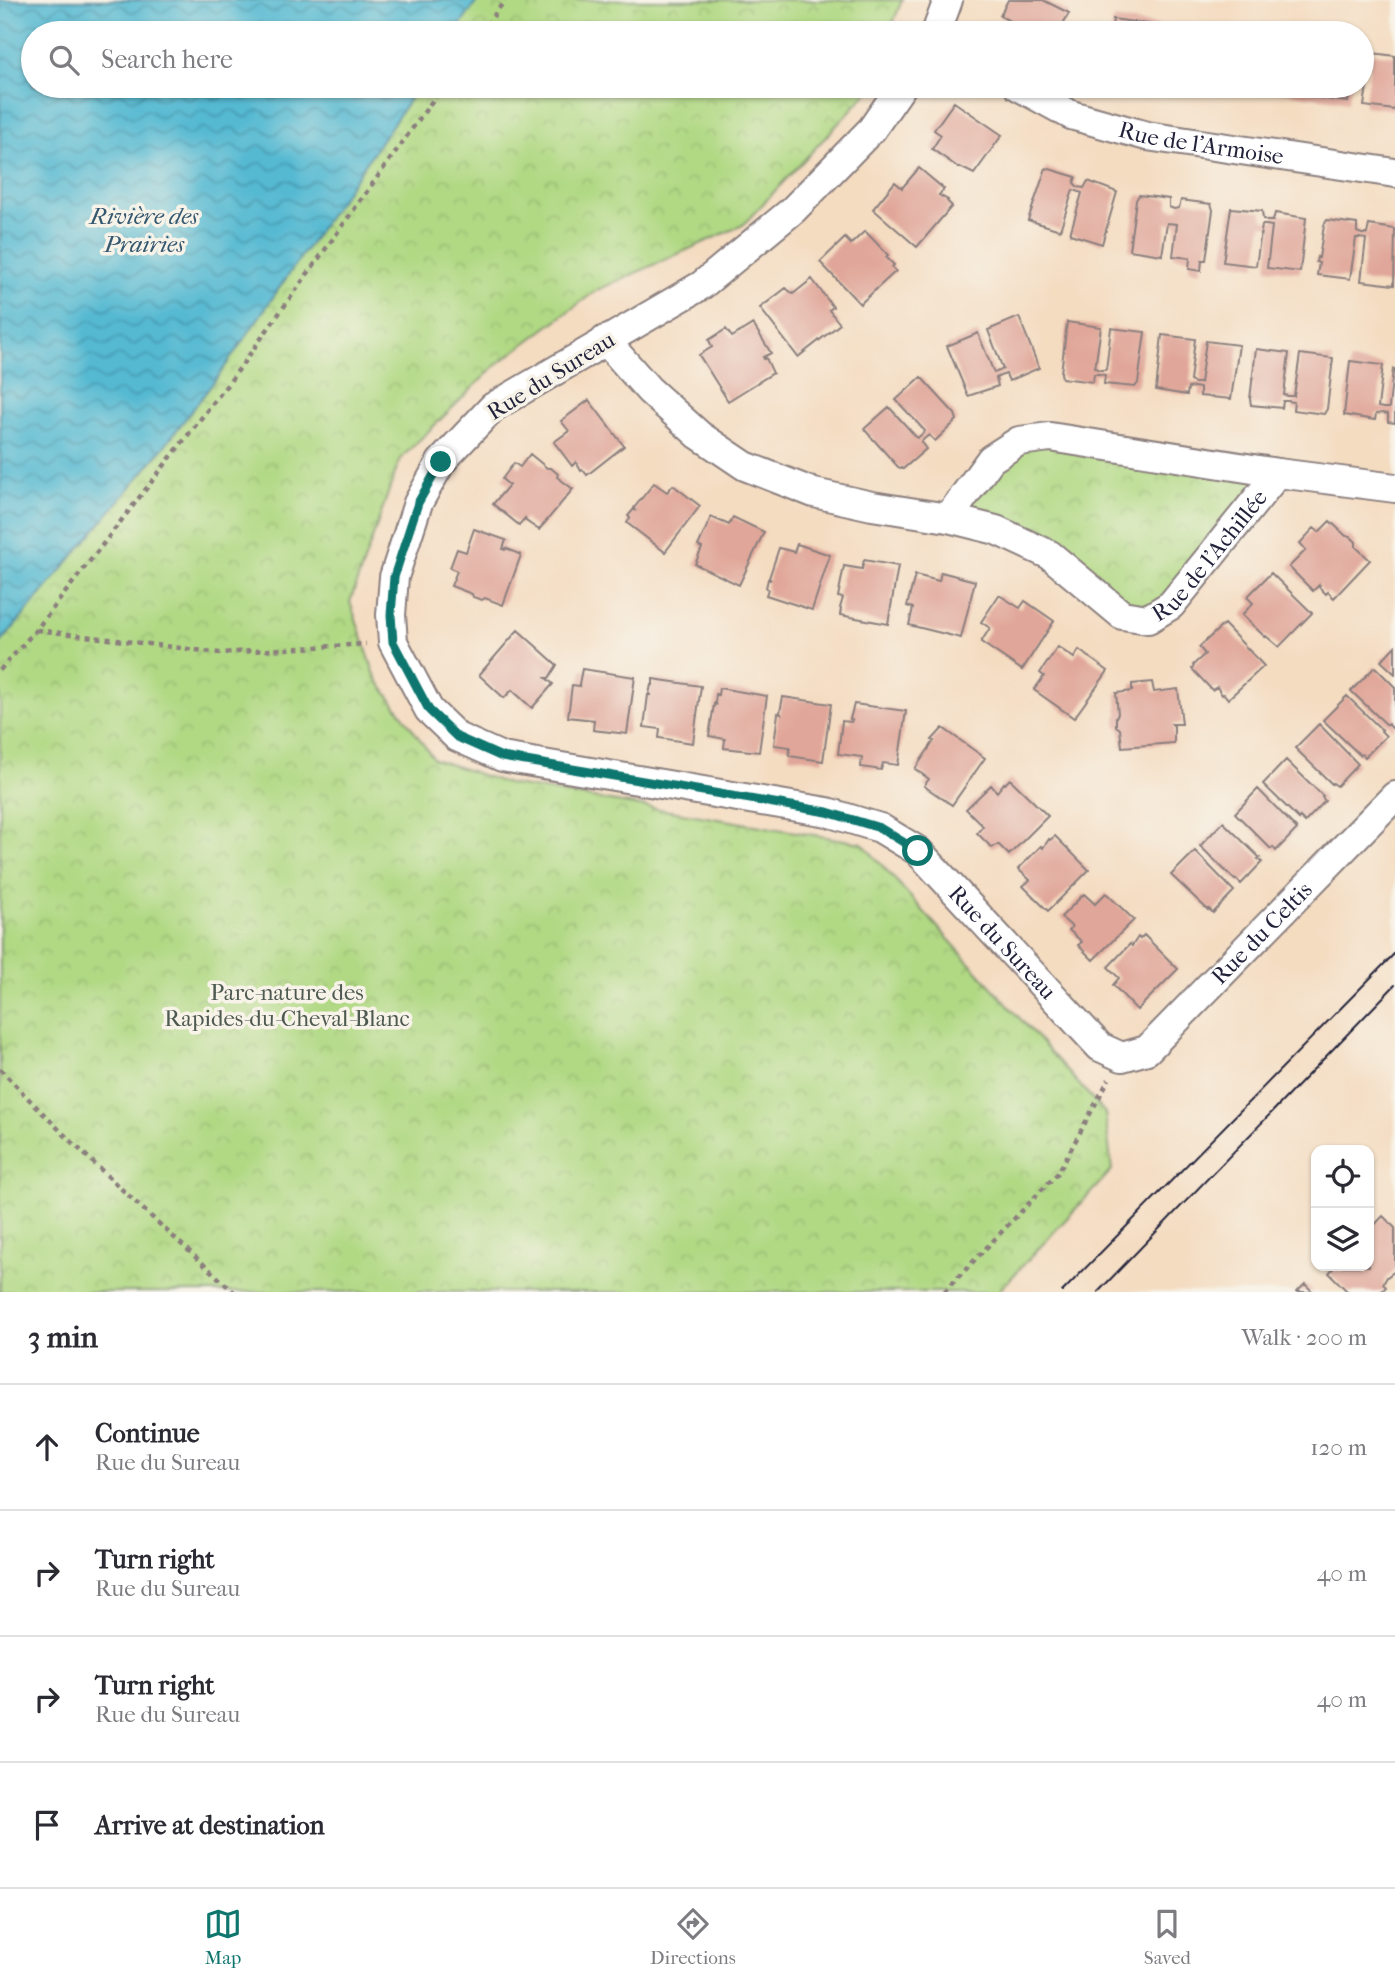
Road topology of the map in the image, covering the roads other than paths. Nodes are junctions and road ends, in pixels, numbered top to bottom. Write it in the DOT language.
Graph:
graph roads {
  1 [pos="948,0"];
  2 [pos="940,21"];
  3 [pos="894,98"];
  4 [pos="1040,98"];
  5 [pos="1395,173"];
  6 [pos="605,340"];
  7 [pos="1278,473"];
  8 [pos="1395,488"];
  9 [pos="948,518"];
  10 [pos="1395,796"];
  11 [pos="1122,1057"];
  1 -- 2 [label="street"];
  3 -- 6 [label="street, Rue du Sureau"];
  4 -- 5 [label="street, Rue de l'Armoise"];
  6 -- 9 [label="street, Rue de l'Achillée"];
  6 -- 11 [label="street, Rue du Sureau"];
  7 -- 8 [label="street, Rue de l'Achillée"];
  7 -- 9 [label="street, Rue de l'Achillée"];
  7 -- 9 [label="street, Rue de l'Achillée"];
  10 -- 11 [label="street, Rue du Celtis"];
}
